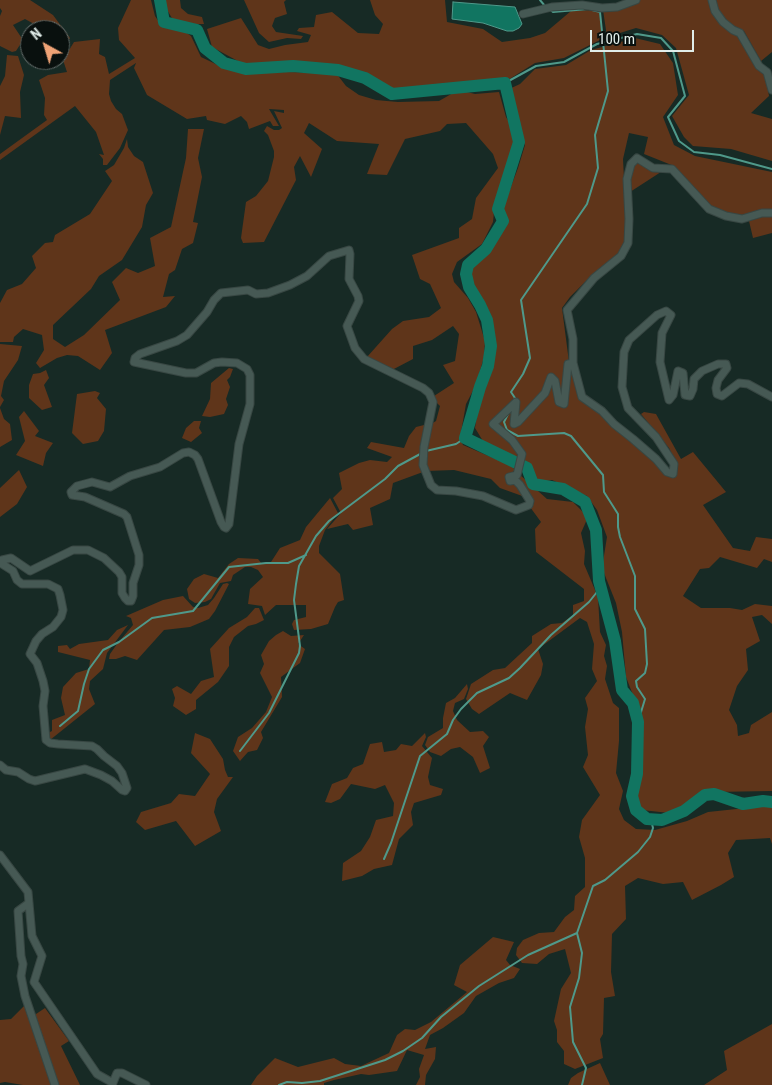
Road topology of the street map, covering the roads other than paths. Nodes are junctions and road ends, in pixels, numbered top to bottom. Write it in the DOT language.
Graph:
graph roads {
  1 [pos="636,0"];
  2 [pos="712,0"];
  3 [pos="523,14"];
  4 [pos="772,90"];
  5 [pos="772,213"];
  6 [pos="572,363"];
  7 [pos="772,397"];
  8 [pos="0,765"];
  9 [pos="0,855"];
  10 [pos="29,903"];
  11 [pos="112,1084"];
  12 [pos="55,1085"];
  13 [pos="146,1085"];
  1 -- 3 [label="street"];
  2 -- 4 [label="street"];
  5 -- 6 [label="street"];
  6 -- 7 [label="street"];
  6 -- 8 [label="street"];
  9 -- 10 [label="street"];
  10 -- 11 [label="street"];
  10 -- 12 [label="street"];
  11 -- 13 [label="street"];
}
